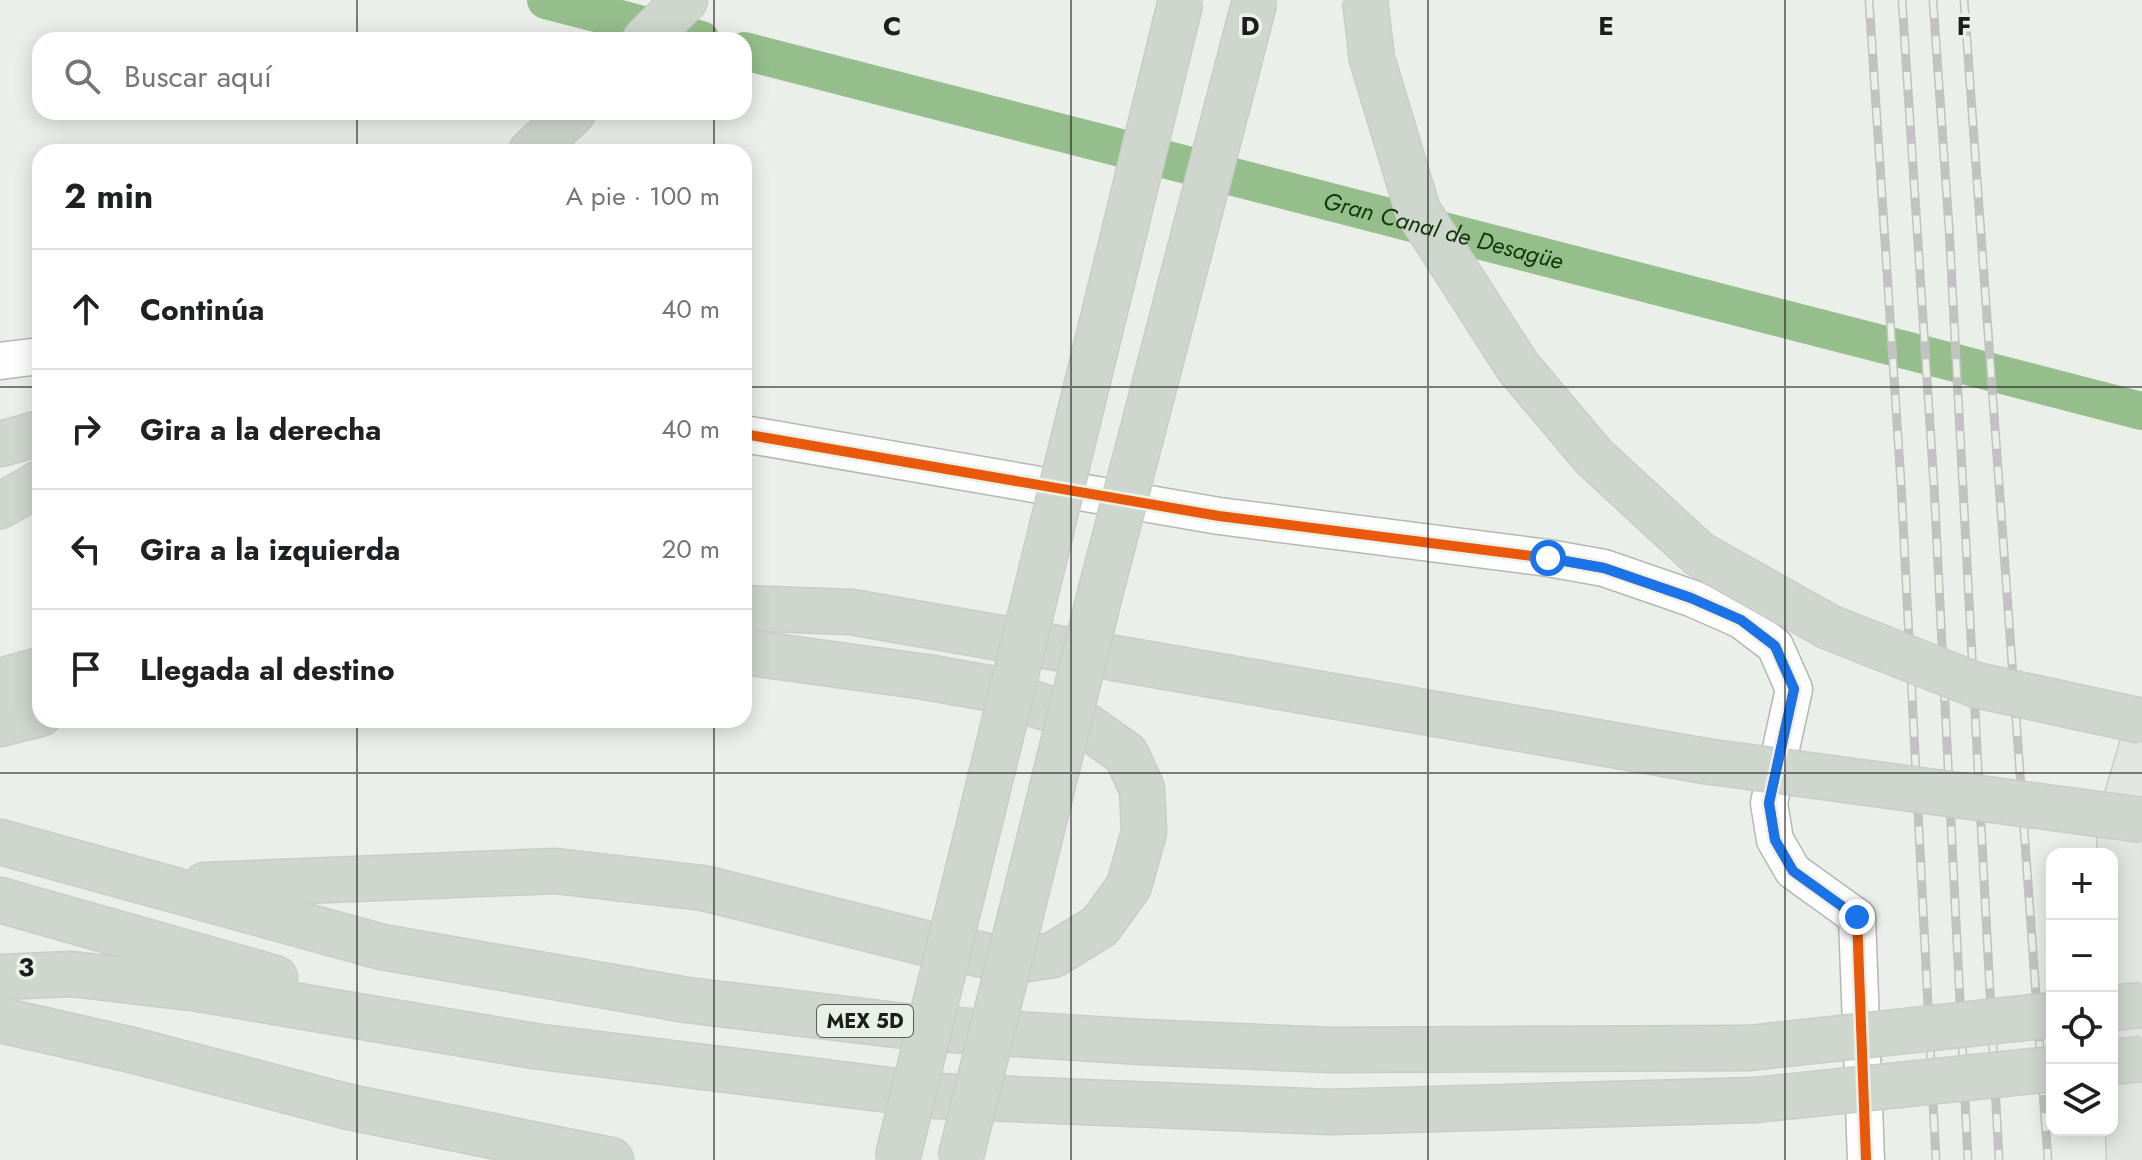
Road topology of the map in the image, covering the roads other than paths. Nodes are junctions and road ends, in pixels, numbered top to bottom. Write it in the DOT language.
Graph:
graph roads {
  1 [pos="685,0"];
  2 [pos="1181,0"];
  3 [pos="1255,0"];
  4 [pos="1365,0"];
  5 [pos="653,32"];
  6 [pos="563,120"];
  7 [pos="565,120"];
  8 [pos="529,144"];
  9 [pos="539,144"];
  10 [pos="32,357"];
  11 [pos="0,361"];
  12 [pos="32,435"];
  13 [pos="752,435"];
  14 [pos="0,444"];
  15 [pos="32,488"];
  16 [pos="0,506"];
  17 [pos="752,608"];
  18 [pos="752,653"];
  19 [pos="32,672"];
  20 [pos="0,681"];
  21 [pos="32,716"];
  22 [pos="2142,721"];
  23 [pos="0,724"];
  24 [pos="2142,746"];
  25 [pos="2130,822"];
  26 [pos="0,842"];
  27 [pos="160,887"];
  28 [pos="0,900"];
  29 [pos="0,977"];
  30 [pos="2142,1005"];
  31 [pos="2118,1007"];
  32 [pos="2046,1016"];
  33 [pos="0,1020"];
  34 [pos="534,1046"];
  35 [pos="2142,1059"];
  36 [pos="2118,1061"];
  37 [pos="2046,1070"];
  38 [pos="611,1160"];
  39 [pos="897,1160"];
  40 [pos="960,1160"];
  41 [pos="1866,1160"];
  42 [pos="2129,1160"];
  1 -- 5 [label="highway"];
  2 -- 39 [label="highway, bridge"];
  3 -- 40 [label="highway, bridge"];
  4 -- 22 [label="highway, bridge"];
  6 -- 8 [label="highway"];
  7 -- 9 [label="highway"];
  10 -- 11 [label="street"];
  12 -- 14 [label="highway"];
  13 -- 41 [label="street"];
  15 -- 16 [label="highway"];
  17 -- 25 [label="highway, bridge"];
  18 -- 27 [label="highway"];
  19 -- 20 [label="highway"];
  21 -- 23 [label="highway"];
  24 -- 25 [label="main road"];
  25 -- 42 [label="main road"];
  26 -- 27 [label="highway, MEX 5D"];
  27 -- 32 [label="highway, MEX 5D, bridge"];
  28 -- 34 [label="highway"];
  29 -- 34 [label="highway"];
  30 -- 31 [label="highway, bridge"];
  33 -- 38 [label="highway"];
  34 -- 37 [label="highway, bridge"];
  35 -- 36 [label="highway, bridge"];
}
